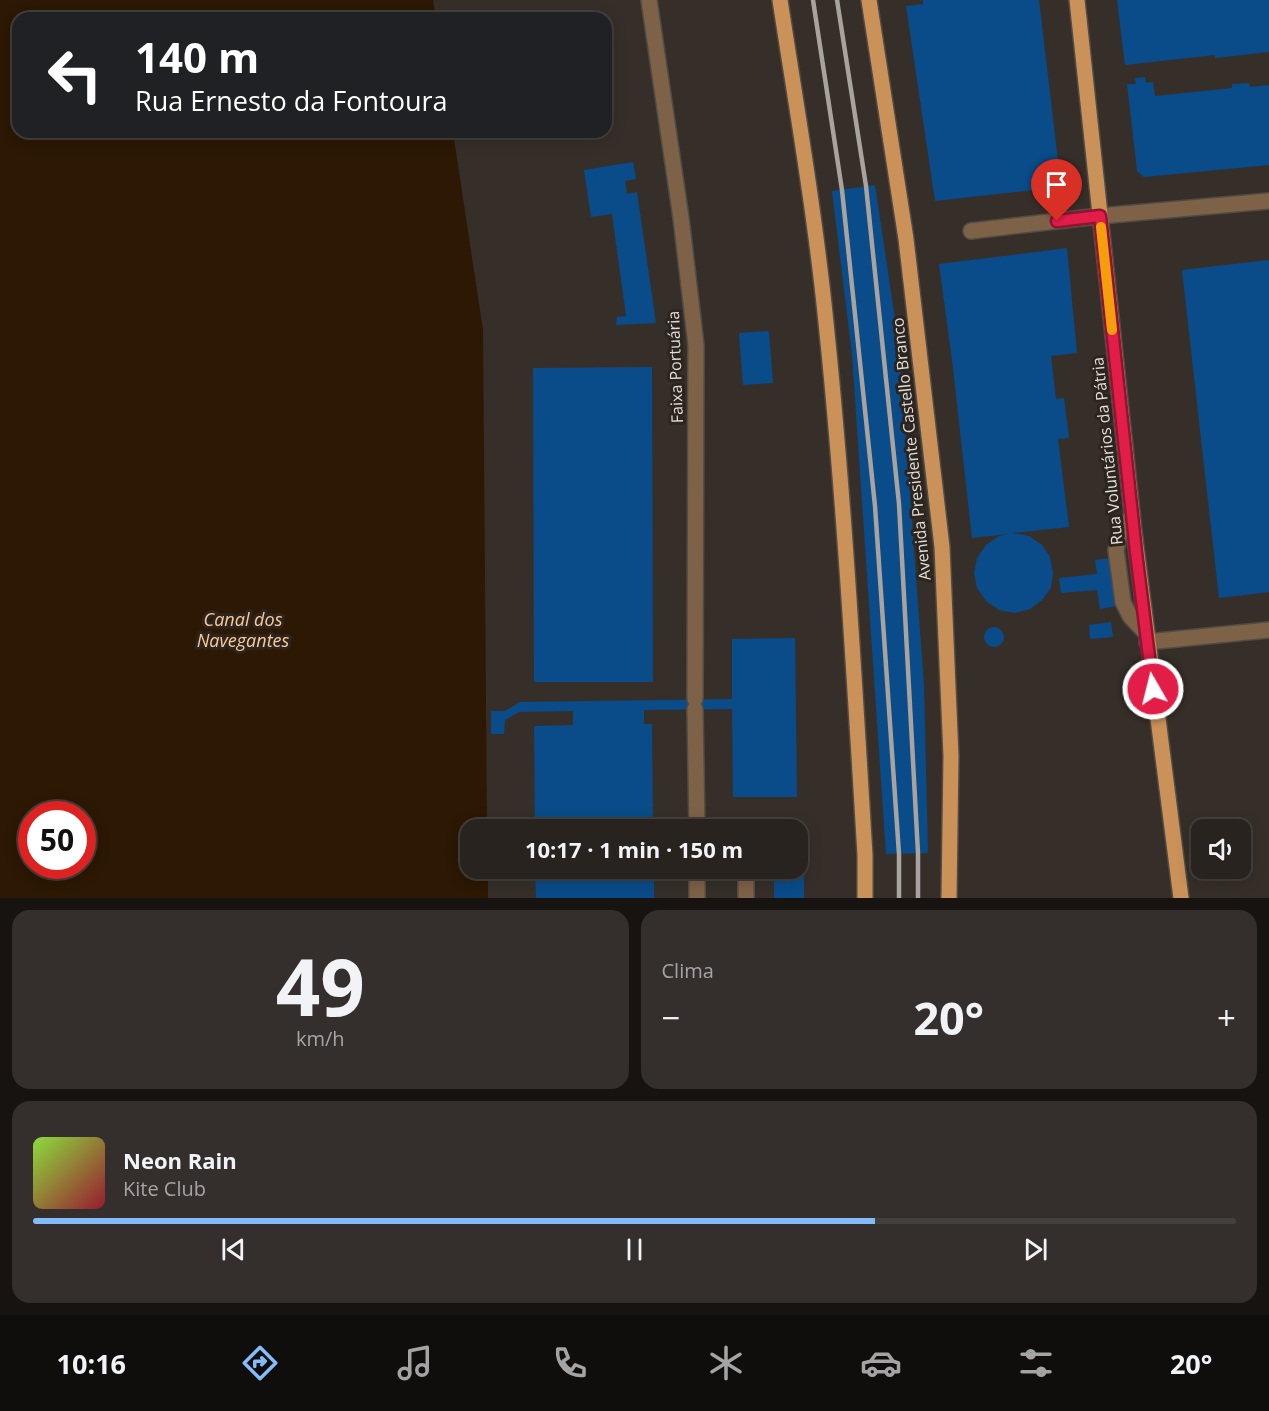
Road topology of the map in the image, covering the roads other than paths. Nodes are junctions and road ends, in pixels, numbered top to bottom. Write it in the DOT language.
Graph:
graph roads {
  1 [pos="649,0"];
  2 [pos="780,0"];
  3 [pos="869,0"];
  4 [pos="1077,0"];
  5 [pos="1269,201"];
  6 [pos="1100,216"];
  7 [pos="971,231"];
  8 [pos="1269,630"];
  9 [pos="1146,637"];
  10 [pos="697,819"];
  11 [pos="697,879"];
  12 [pos="746,879"];
  13 [pos="697,898"];
  14 [pos="746,898"];
  15 [pos="865,898"];
  16 [pos="949,898"];
  17 [pos="1181,898"];
  1 -- 10 [label="street, Faixa Portuária"];
  2 -- 15 [label="main road"];
  3 -- 16 [label="main road, Avenida Presidente Castello Branco"];
  4 -- 6 [label="main road, Rua Voluntários da Pátria"];
  5 -- 6 [label="street"];
  6 -- 7 [label="street"];
  6 -- 9 [label="main road, Rua Voluntários da Pátria"];
  8 -- 9 [label="street"];
  9 -- 17 [label="main road, Rua Voluntários da Pátria"];
  11 -- 13 [label="street"];
  12 -- 14 [label="street"];
}
